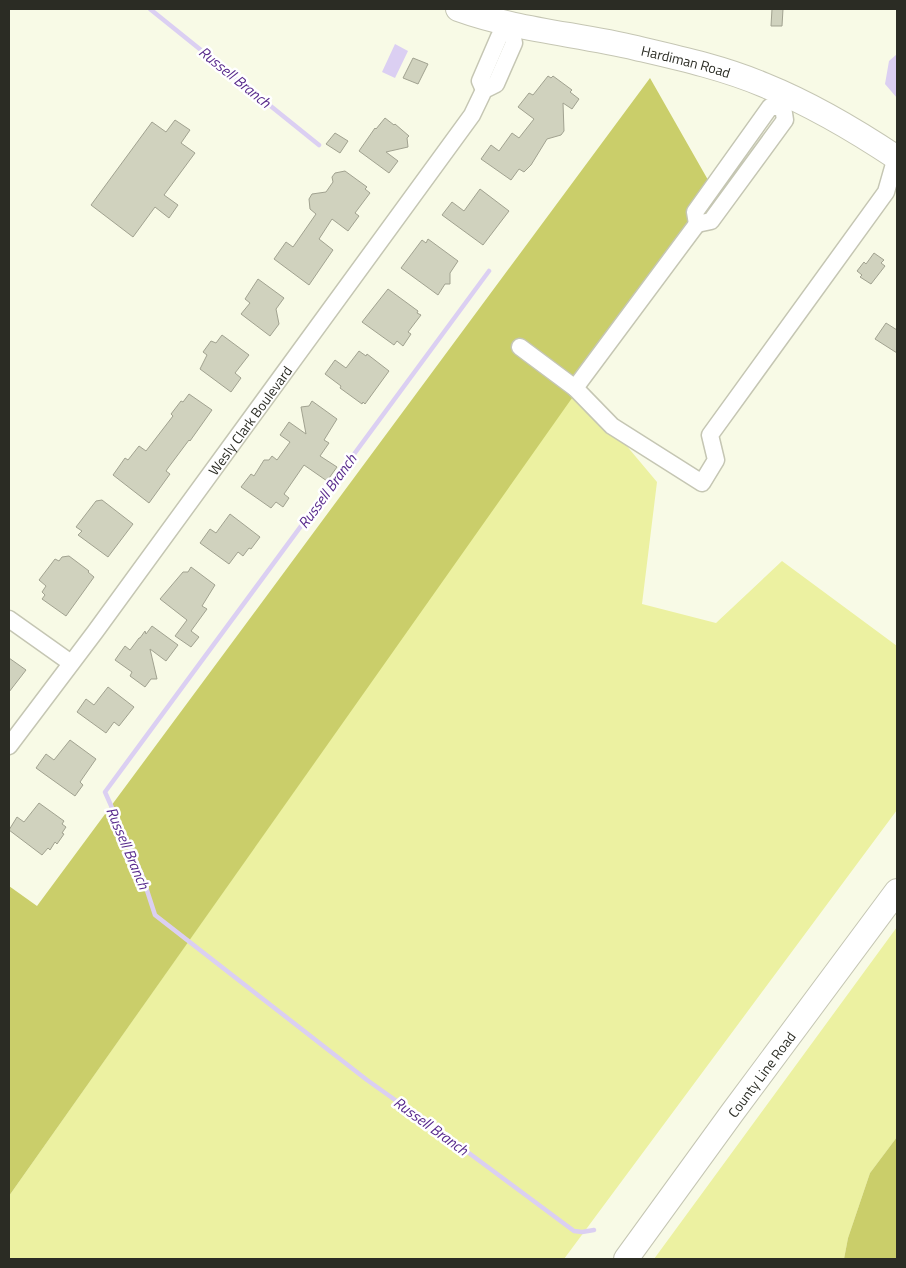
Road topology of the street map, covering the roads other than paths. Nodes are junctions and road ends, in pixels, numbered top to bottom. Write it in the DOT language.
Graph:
graph roads {
  1 [pos="458,9"];
  2 [pos="510,25"];
  3 [pos="787,102"];
  4 [pos="897,158"];
  5 [pos="892,190"];
  6 [pos="520,347"];
  7 [pos="575,388"];
  8 [pos="9,619"];
  9 [pos="70,664"];
  10 [pos="9,746"];
  11 [pos="897,891"];
  12 [pos="626,1259"];
  1 -- 2 [label="street, Hardiman Road"];
  2 -- 3 [label="street, Hardiman Road"];
  2 -- 9 [label="street, Wesly Clark Boulevard"];
  3 -- 4 [label="street, Hardiman Road"];
  3 -- 7 [label="street"];
  4 -- 5 [label="street"];
  5 -- 7 [label="street"];
  6 -- 7 [label="street"];
  8 -- 9 [label="street"];
  9 -- 10 [label="street, Wesly Clark Boulevard"];
  11 -- 12 [label="street, County Line Road"];
}
